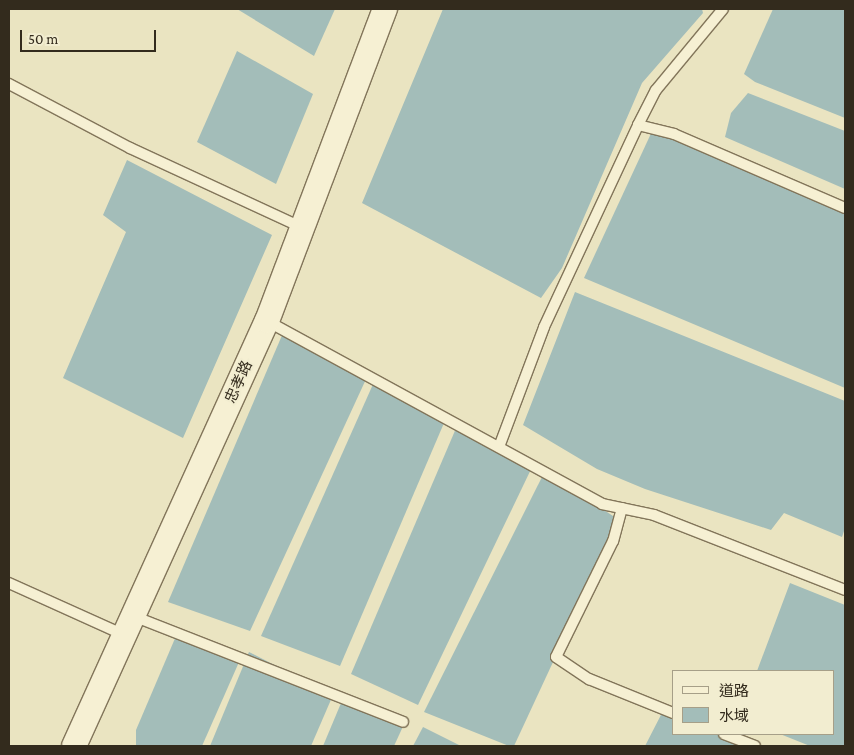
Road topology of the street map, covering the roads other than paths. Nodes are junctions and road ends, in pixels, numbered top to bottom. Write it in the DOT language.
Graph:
graph roads {
  1 [pos="385,9"];
  2 [pos="723,9"];
  3 [pos="9,84"];
  4 [pos="638,125"];
  5 [pos="845,208"];
  6 [pos="303,228"];
  7 [pos="267,321"];
  8 [pos="499,447"];
  9 [pos="622,508"];
  10 [pos="9,584"];
  11 [pos="845,590"];
  12 [pos="128,626"];
  13 [pos="672,713"];
  14 [pos="403,722"];
  15 [pos="727,735"];
  16 [pos="74,746"];
  17 [pos="755,746"];
  1 -- 6 [label="street, 忠孝路"];
  2 -- 4 [label="lane"];
  3 -- 6 [label="lane"];
  4 -- 5 [label="lane"];
  4 -- 8 [label="lane"];
  6 -- 7 [label="street, 忠孝路"];
  7 -- 8 [label="lane"];
  7 -- 12 [label="street, 忠孝路"];
  8 -- 9 [label="lane"];
  9 -- 11 [label="lane"];
  9 -- 13 [label="lane"];
  10 -- 12 [label="lane"];
  12 -- 14 [label="lane"];
  12 -- 16 [label="street, 忠孝路"];
  15 -- 17 [label="lane"];
}
